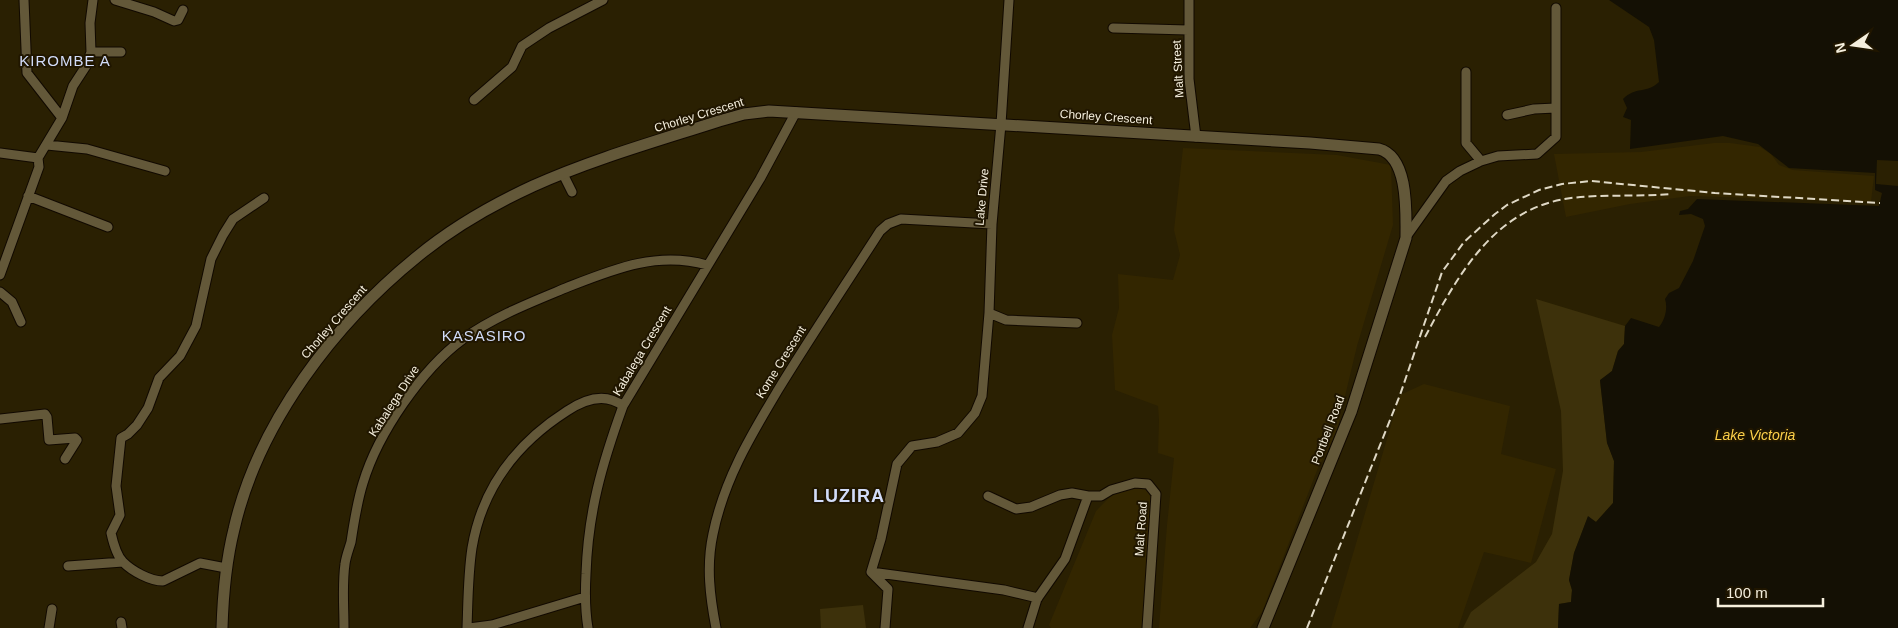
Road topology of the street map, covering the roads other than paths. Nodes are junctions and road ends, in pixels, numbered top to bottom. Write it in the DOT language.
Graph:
graph roads {
  1 [pos="24,0"];
  2 [pos="93,0"];
  3 [pos="115,0"];
  4 [pos="603,0"];
  5 [pos="1009,0"];
  6 [pos="1189,0"];
  7 [pos="1556,8"];
  8 [pos="184,10"];
  9 [pos="1113,28"];
  10 [pos="1188,30"];
  11 [pos="92,52"];
  12 [pos="121,52"];
  13 [pos="1466,72"];
  14 [pos="474,100"];
  15 [pos="1556,108"];
  16 [pos="796,112"];
  17 [pos="1507,115"];
  18 [pos="62,118"];
  19 [pos="1001,124"];
  20 [pos="1196,136"];
  21 [pos="47,145"];
  22 [pos="0,154"];
  23 [pos="38,158"];
  24 [pos="1481,160"];
  25 [pos="165,171"];
  26 [pos="563,174"];
  27 [pos="572,192"];
  28 [pos="28,196"];
  29 [pos="264,198"];
  30 [pos="992,224"];
  31 [pos="108,227"];
  32 [pos="1406,238"];
  33 [pos="707,265"];
  34 [pos="0,275"];
  35 [pos="0,292"];
  36 [pos="989,313"];
  37 [pos="21,322"];
  38 [pos="1077,323"];
  39 [pos="623,406"];
  40 [pos="0,420"];
  41 [pos="65,459"];
  42 [pos="988,496"];
  43 [pos="1088,496"];
  44 [pos="123,562"];
  45 [pos="68,566"];
  46 [pos="226,568"];
  47 [pos="871,572"];
  48 [pos="585,597"];
  49 [pos="1038,598"];
  50 [pos="52,609"];
  51 [pos="492,626"];
  52 [pos="49,628"];
  53 [pos="222,628"];
  54 [pos="344,628"];
  55 [pos="468,628"];
  56 [pos="588,628"];
  57 [pos="716,628"];
  58 [pos="885,628"];
  59 [pos="1028,628"];
  60 [pos="1148,628"];
  61 [pos="1263,628"];
  1 -- 18 [label="street"];
  2 -- 11 [label="street"];
  3 -- 8 [label="street"];
  4 -- 14 [label="street"];
  5 -- 19 [label="street, Lake Drive"];
  6 -- 10 [label="street, Malt Street"];
  7 -- 15 [label="street"];
  9 -- 10 [label="street"];
  10 -- 20 [label="street, Malt Street"];
  11 -- 12 [label="street"];
  11 -- 18 [label="street"];
  13 -- 24 [label="street"];
  15 -- 17 [label="street"];
  15 -- 24 [label="street"];
  16 -- 19 [label="main road, Chorley Crescent"];
  16 -- 26 [label="main road, Chorley Crescent"];
  16 -- 33 [label="street, Kabalega Crescent"];
  18 -- 21 [label="street"];
  19 -- 20 [label="main road, Chorley Crescent"];
  19 -- 30 [label="street, Lake Drive"];
  20 -- 32 [label="main road, Chorley Crescent"];
  21 -- 23 [label="street"];
  21 -- 25 [label="street"];
  22 -- 23 [label="street"];
  23 -- 28 [label="street"];
  24 -- 32 [label="street"];
  26 -- 27 [label="street"];
  26 -- 46 [label="main road, Chorley Crescent"];
  28 -- 31 [label="street"];
  28 -- 34 [label="street"];
  29 -- 44 [label="street"];
  30 -- 36 [label="street, Lake Drive"];
  30 -- 57 [label="street, Kome Crescent"];
  32 -- 61 [label="main road, Portbell Road"];
  33 -- 39 [label="street, Kabalega Crescent"];
  33 -- 54 [label="street, Kabalega Drive"];
  35 -- 37 [label="street"];
  36 -- 38 [label="street"];
  36 -- 47 [label="street, Lake Drive"];
  39 -- 48 [label="street, Kabalega Crescent"];
  39 -- 55 [label="street"];
  40 -- 41 [label="street"];
  42 -- 43 [label="street, Malt Road"];
  43 -- 49 [label="street"];
  43 -- 60 [label="street, Malt Road"];
  44 -- 45 [label="street"];
  44 -- 46 [label="street"];
  46 -- 53 [label="main road, Chorley Crescent"];
  47 -- 49 [label="street"];
  47 -- 58 [label="street"];
  48 -- 51 [label="street"];
  48 -- 56 [label="street, Kabalega Crescent"];
  49 -- 59 [label="street"];
  50 -- 52 [label="street"];
  51 -- 55 [label="street"];
}
